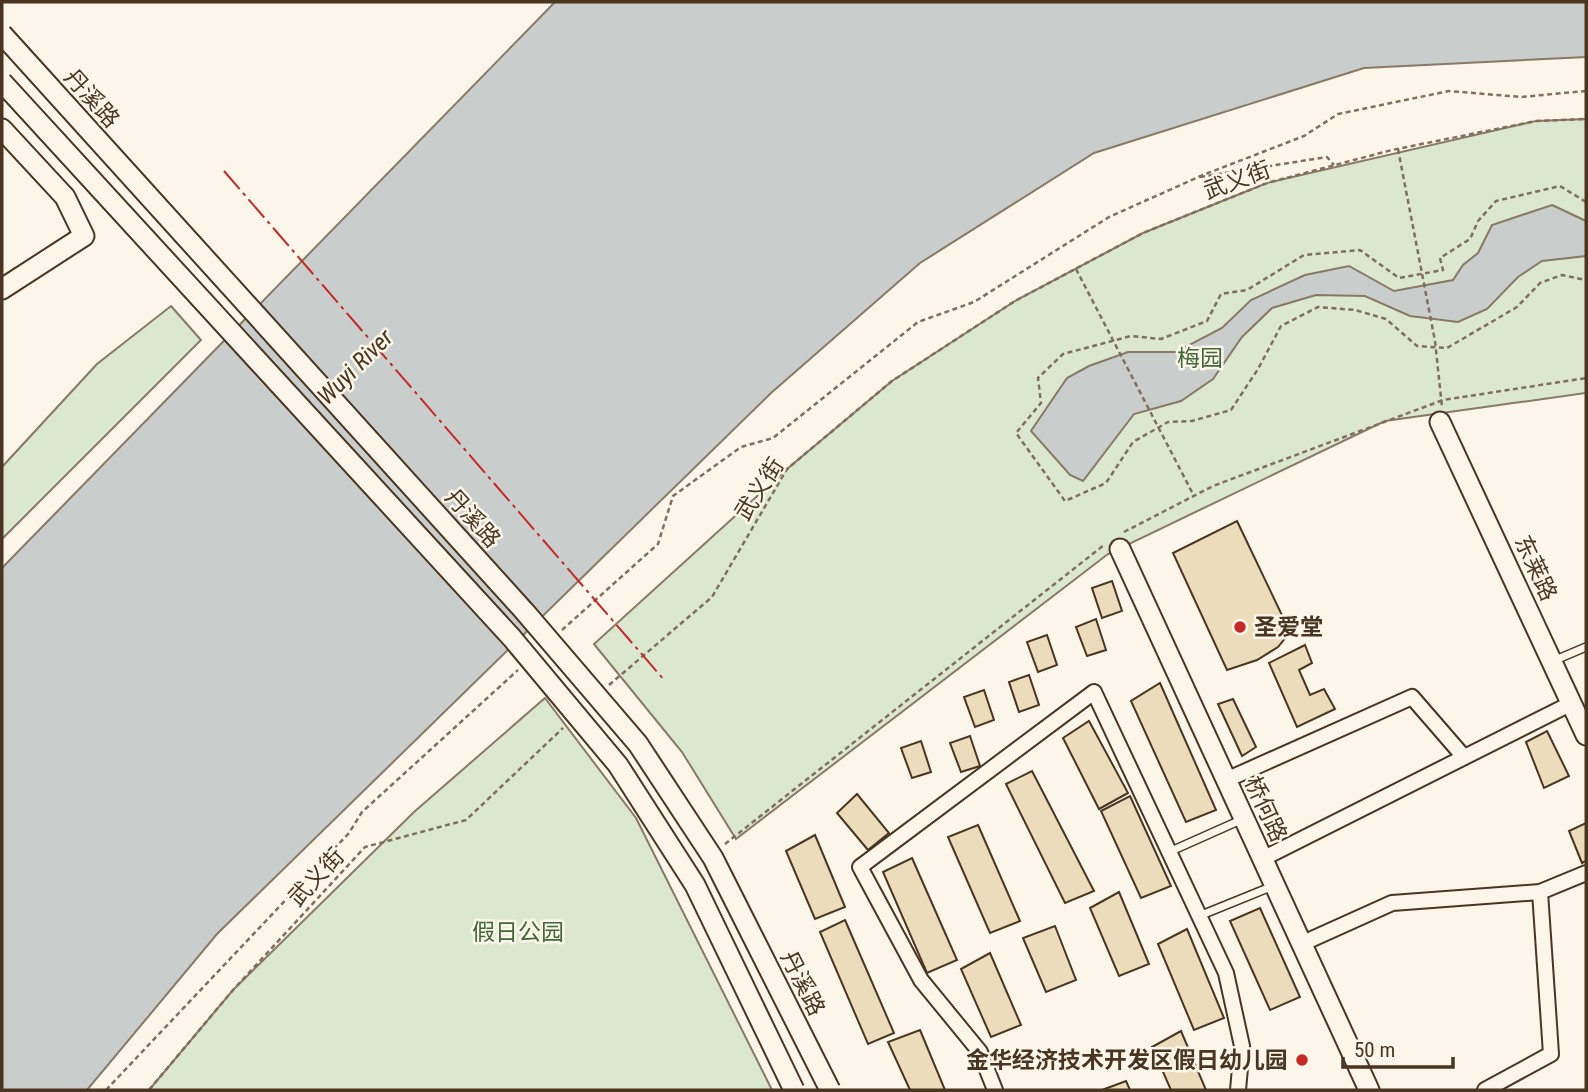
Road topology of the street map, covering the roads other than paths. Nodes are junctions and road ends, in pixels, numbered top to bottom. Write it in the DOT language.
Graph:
graph roads {
  1 [pos="2,34"];
  2 [pos="2,82"];
  3 [pos="2,128"];
  4 [pos="2,289"];
  5 [pos="1440,422"];
  6 [pos="1120,549"];
  7 [pos="1586,647"];
  8 [pos="1552,661"];
  9 [pos="1572,703"];
  10 [pos="1586,735"];
  11 [pos="1464,757"];
  12 [pos="1226,780"];
  13 [pos="1244,819"];
  14 [pos="1169,852"];
  15 [pos="1262,859"];
  16 [pos="1586,873"];
  17 [pos="1274,885"];
  18 [pos="1540,892"];
  19 [pos="1199,916"];
  20 [pos="1301,944"];
  21 [pos="1506,1085"];
  22 [pos="794,1090"];
  23 [pos="830,1090"];
  24 [pos="995,1090"];
  25 [pos="1238,1090"];
  26 [pos="1368,1090"];
  27 [pos="1485,1090"];
  1 -- 23 [label="main road, 丹溪路, bridge"];
  2 -- 22 [label="main road, bridge"];
  3 -- 4 [label="main road"];
  5 -- 8 [label="main road, 东莱路"];
  6 -- 12 [label="main road, 桥何路"];
  7 -- 8 [label="lane"];
  8 -- 9 [label="main road, 东莱路"];
  9 -- 10 [label="main road, 东莱路"];
  9 -- 11 [label="street"];
  11 -- 12 [label="street"];
  11 -- 15 [label="street"];
  12 -- 13 [label="main road, 桥何路"];
  13 -- 14 [label="lane"];
  13 -- 15 [label="main road, 桥何路"];
  14 -- 19 [label="street"];
  14 -- 24 [label="street"];
  15 -- 17 [label="main road, 桥何路"];
  16 -- 18 [label="street"];
  17 -- 19 [label="lane"];
  17 -- 20 [label="main road, 桥何路"];
  18 -- 20 [label="street"];
  18 -- 21 [label="street"];
  19 -- 25 [label="street"];
  20 -- 26 [label="main road, 桥何路"];
  21 -- 27 [label="street"];
}
